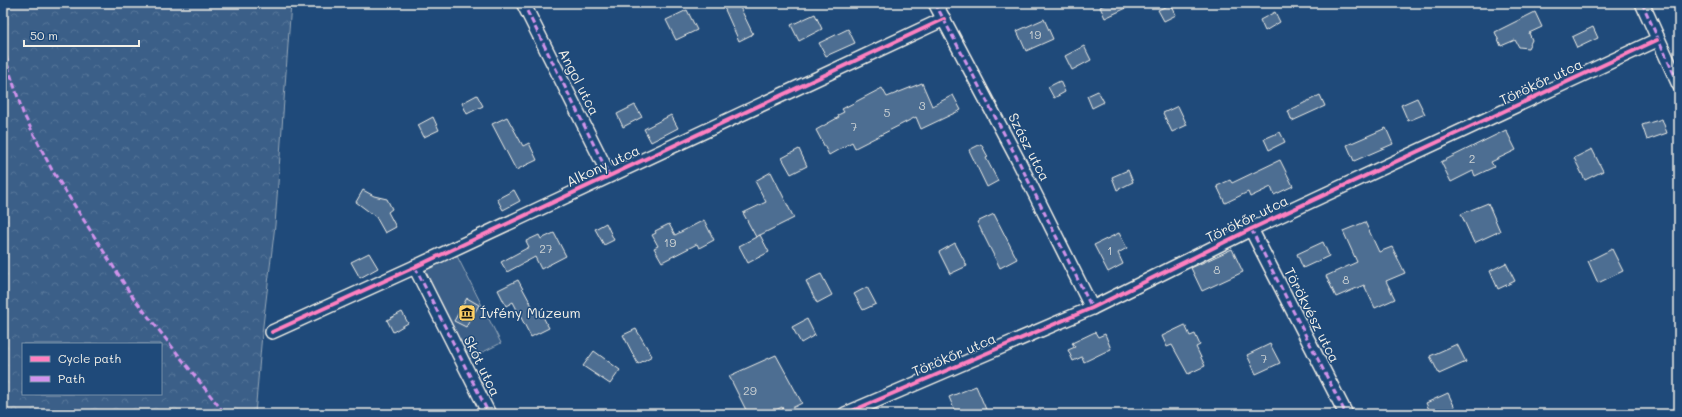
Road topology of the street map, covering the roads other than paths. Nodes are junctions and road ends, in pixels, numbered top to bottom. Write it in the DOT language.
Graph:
graph roads {
  1 [pos="523,3"];
  2 [pos="935,3"];
  3 [pos="1642,3"];
  4 [pos="944,19"];
  5 [pos="1657,40"];
  6 [pos="1679,85"];
  7 [pos="609,175"];
  8 [pos="1251,229"];
  9 [pos="416,267"];
  10 [pos="1092,308"];
  11 [pos="272,332"];
  12 [pos="848,413"];
  13 [pos="489,414"];
  14 [pos="1346,414"];
  1 -- 7 [label="street, Angol utca"];
  2 -- 4 [label="street, Szász utca"];
  3 -- 5 [label="street"];
  4 -- 7 [label="street, Alkony utca"];
  4 -- 10 [label="street, Szász utca"];
  5 -- 6 [label="street"];
  5 -- 8 [label="street, Törökőr utca"];
  7 -- 9 [label="street, Alkony utca"];
  8 -- 10 [label="street, Törökőr utca"];
  8 -- 14 [label="street, Törökvész utca"];
  9 -- 11 [label="street, Alkony utca"];
  9 -- 13 [label="street, Skót utca"];
  10 -- 12 [label="street, Törökőr utca"];
}
